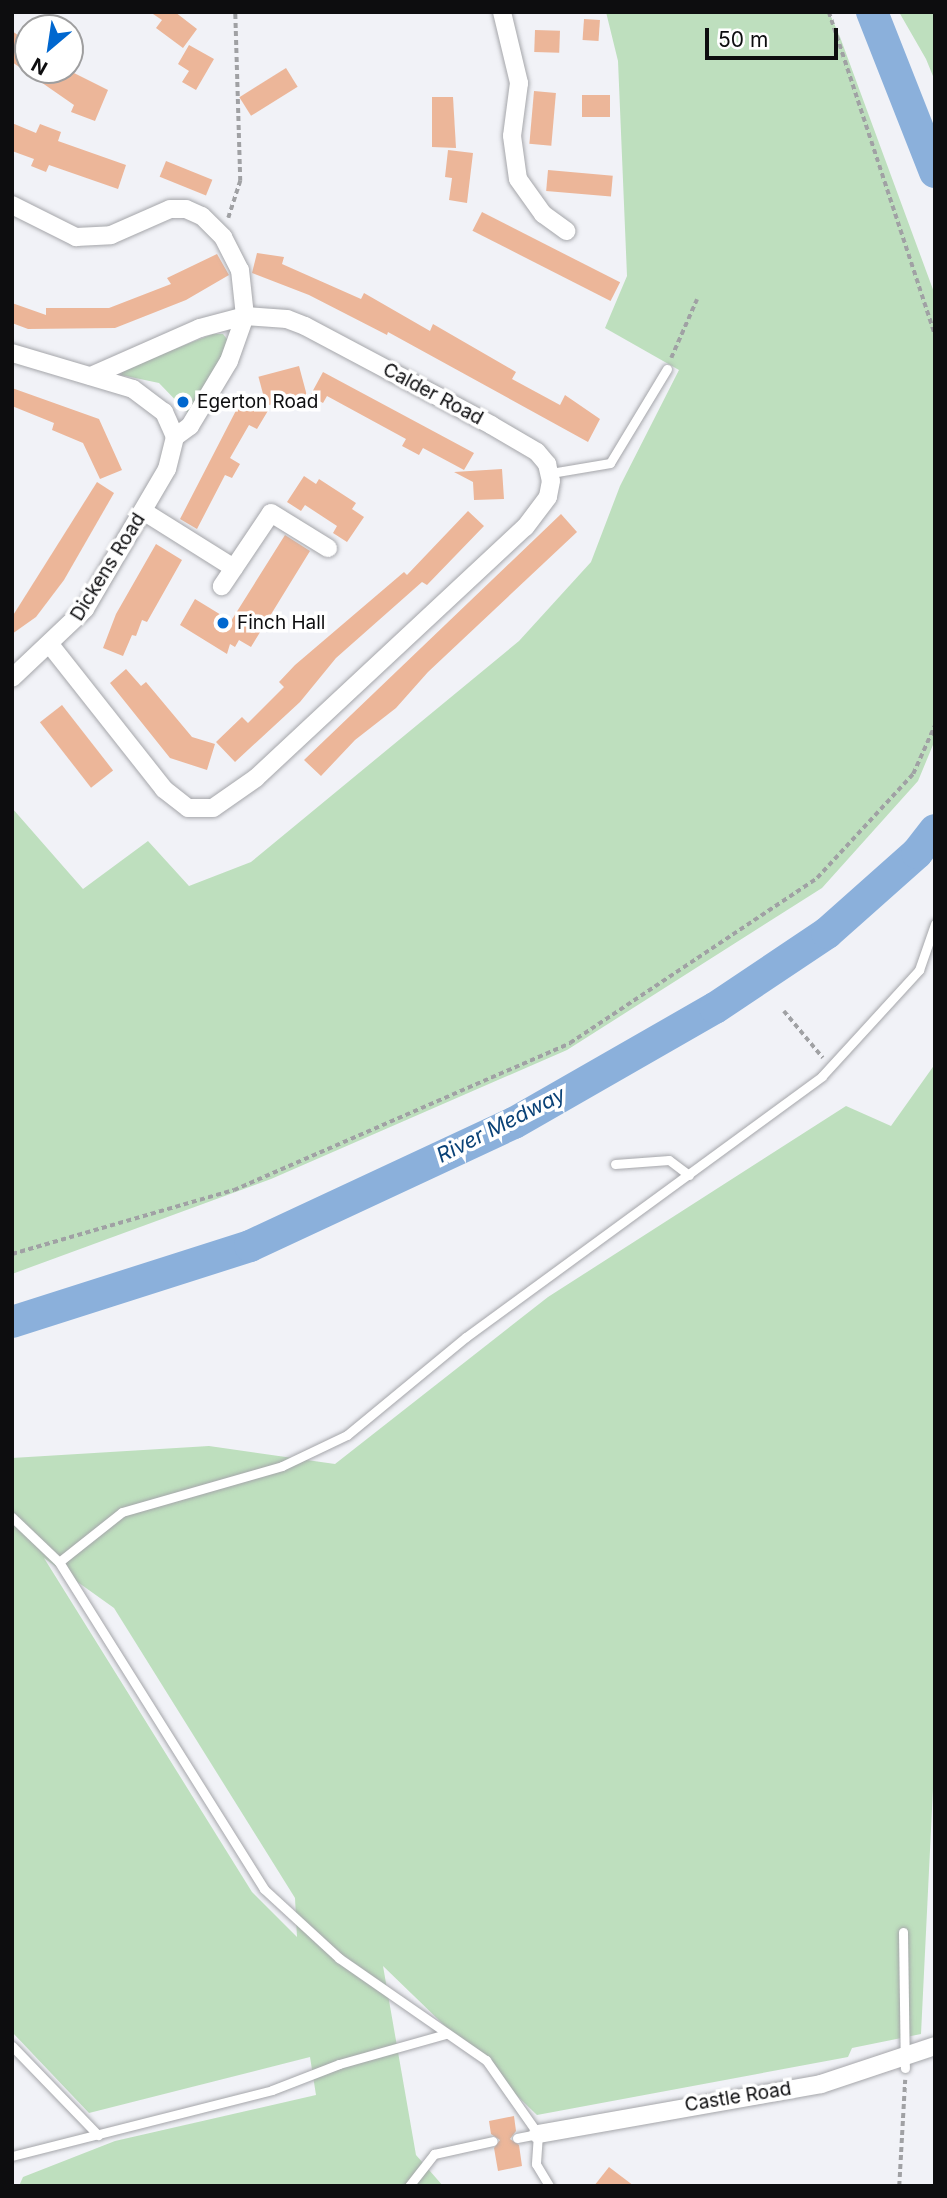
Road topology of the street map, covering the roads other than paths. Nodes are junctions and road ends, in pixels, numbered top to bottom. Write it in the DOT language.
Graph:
graph roads {
  1 [pos="502,12"];
  2 [pos="12,205"];
  3 [pos="566,231"];
  4 [pos="245,316"];
  5 [pos="12,353"];
  6 [pos="667,369"];
  7 [pos="91,376"];
  8 [pos="175,438"];
  9 [pos="551,473"];
  10 [pos="143,511"];
  11 [pos="328,548"];
  12 [pos="234,568"];
  13 [pos="222,586"];
  14 [pos="51,646"];
  15 [pos="12,678"];
  16 [pos="935,924"];
  17 [pos="615,1164"];
  18 [pos="689,1175"];
  19 [pos="12,1517"];
  20 [pos="59,1562"];
  21 [pos="903,1932"];
  22 [pos="446,2034"];
  23 [pos="12,2046"];
  24 [pos="935,2046"];
  25 [pos="906,2063"];
  26 [pos="538,2134"];
  27 [pos="98,2135"];
  28 [pos="517,2138"];
  29 [pos="493,2141"];
  30 [pos="12,2156"];
  31 [pos="408,2186"];
  32 [pos="549,2186"];
  1 -- 3 [label="street"];
  2 -- 4 [label="street"];
  4 -- 7 [label="street, Calder Road"];
  4 -- 8 [label="street"];
  4 -- 9 [label="street, Calder Road"];
  5 -- 7 [label="street"];
  6 -- 9 [label="lane"];
  7 -- 8 [label="street"];
  8 -- 10 [label="street, Dickens Road"];
  9 -- 14 [label="street"];
  10 -- 12 [label="street"];
  10 -- 14 [label="street, Dickens Road"];
  11 -- 12 [label="street"];
  12 -- 13 [label="street"];
  14 -- 15 [label="street, Dickens Road"];
  16 -- 18 [label="lane"];
  17 -- 18 [label="lane"];
  18 -- 20 [label="lane"];
  19 -- 20 [label="lane"];
  20 -- 22 [label="lane"];
  21 -- 25 [label="lane"];
  22 -- 26 [label="lane"];
  22 -- 27 [label="lane"];
  23 -- 27 [label="lane"];
  24 -- 25 [label="street, Castle Road"];
  25 -- 26 [label="street, Castle Road"];
  26 -- 28 [label="lane"];
  26 -- 32 [label="lane"];
  27 -- 30 [label="lane"];
  29 -- 31 [label="lane"];
}
